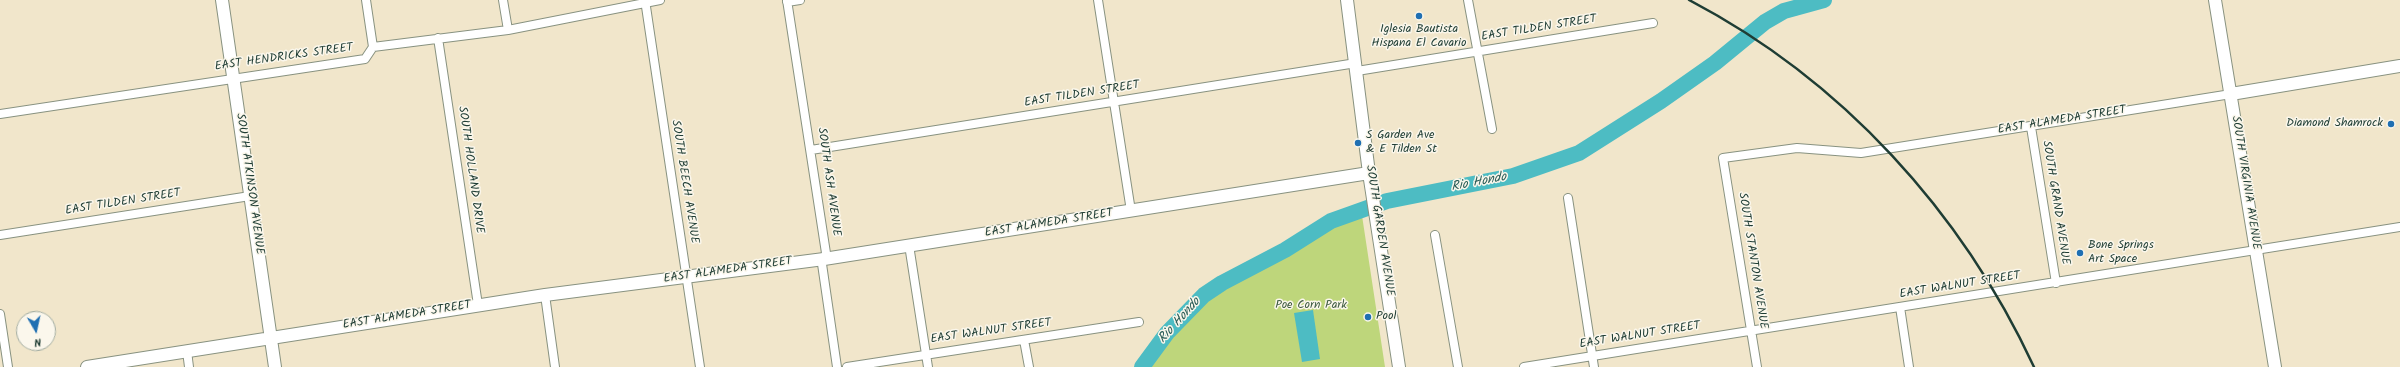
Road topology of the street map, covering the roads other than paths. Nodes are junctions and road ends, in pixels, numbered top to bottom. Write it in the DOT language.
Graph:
graph roads {
  1 [pos="222,0"];
  2 [pos="366,0"];
  3 [pos="504,0"];
  4 [pos="660,0"];
  5 [pos="800,0"];
  6 [pos="1098,0"];
  7 [pos="1347,0"];
  8 [pos="1468,0"];
  9 [pos="2215,0"];
  10 [pos="645,1"];
  11 [pos="787,1"];
  12 [pos="1653,23"];
  13 [pos="508,30"];
  14 [pos="438,38"];
  15 [pos="373,47"];
  16 [pos="1477,52"];
  17 [pos="2400,66"];
  18 [pos="1357,67"];
  19 [pos="234,78"];
  20 [pos="2231,94"];
  21 [pos="1114,102"];
  22 [pos="0,114"];
  23 [pos="2030,127"];
  24 [pos="1492,129"];
  25 [pos="811,150"];
  26 [pos="1723,158"];
  27 [pos="1370,173"];
  28 [pos="250,196"];
  29 [pos="1568,198"];
  30 [pos="1131,212"];
  31 [pos="2400,227"];
  32 [pos="0,235"];
  33 [pos="1435,235"];
  34 [pos="909,245"];
  35 [pos="2256,250"];
  36 [pos="824,259"];
  37 [pos="686,277"];
  38 [pos="2056,283"];
  39 [pos="545,296"];
  40 [pos="478,305"];
  41 [pos="1900,308"];
  42 [pos="0,314"];
  43 [pos="1139,322"];
  44 [pos="1751,330"];
  45 [pos="271,337"];
  46 [pos="1024,340"];
  47 [pos="186,351"];
  48 [pos="926,354"];
  49 [pos="1592,356"];
  50 [pos="8,367"];
  51 [pos="86,367"];
  52 [pos="189,367"];
  53 [pos="275,367"];
  54 [pos="555,367"];
  55 [pos="700,367"];
  56 [pos="836,367"];
  57 [pos="847,367"];
  58 [pos="928,367"];
  59 [pos="1029,367"];
  60 [pos="1399,367"];
  61 [pos="1458,367"];
  62 [pos="1524,367"];
  63 [pos="1594,367"];
  64 [pos="1757,367"];
  65 [pos="1909,367"];
  66 [pos="2275,367"];
  1 -- 19 [label="street, SOUTH ATKINSON AVENUE"];
  2 -- 15 [label="street"];
  3 -- 13 [label="street"];
  4 -- 10 [label="street"];
  5 -- 11 [label="street"];
  6 -- 21 [label="street"];
  7 -- 18 [label="street, SOUTH GARDEN AVENUE"];
  8 -- 16 [label="street"];
  9 -- 20 [label="street, SOUTH VIRGINIA AVENUE"];
  10 -- 13 [label="street"];
  10 -- 37 [label="street, SOUTH BEECH AVENUE"];
  11 -- 25 [label="street, SOUTH ASH AVENUE"];
  12 -- 16 [label="street, EAST TILDEN STREET"];
  13 -- 14 [label="street"];
  14 -- 15 [label="street"];
  14 -- 40 [label="street, SOUTH HOLLAND DRIVE"];
  15 -- 19 [label="street, EAST HENDRICKS STREET"];
  16 -- 18 [label="street, EAST TILDEN STREET"];
  16 -- 24 [label="street"];
  17 -- 20 [label="street, EAST ALAMEDA STREET"];
  18 -- 21 [label="street, EAST TILDEN STREET"];
  18 -- 27 [label="street, SOUTH GARDEN AVENUE"];
  19 -- 22 [label="street, EAST HENDRICKS STREET"];
  19 -- 28 [label="street, SOUTH ATKINSON AVENUE"];
  20 -- 23 [label="street, EAST ALAMEDA STREET"];
  20 -- 35 [label="street, SOUTH VIRGINIA AVENUE"];
  21 -- 25 [label="street, EAST TILDEN STREET"];
  21 -- 30 [label="street"];
  23 -- 26 [label="street, EAST ALAMEDA STREET"];
  23 -- 38 [label="street, SOUTH GRAND AVENUE"];
  25 -- 36 [label="street, SOUTH ASH AVENUE"];
  26 -- 44 [label="street, SOUTH STANTON AVENUE"];
  27 -- 30 [label="street, EAST ALAMEDA STREET"];
  27 -- 60 [label="street, SOUTH GARDEN AVENUE"];
  28 -- 32 [label="street, EAST TILDEN STREET"];
  28 -- 45 [label="street, SOUTH ATKINSON AVENUE"];
  29 -- 49 [label="street"];
  30 -- 34 [label="street, EAST ALAMEDA STREET"];
  31 -- 35 [label="street, EAST WALNUT STREET"];
  33 -- 61 [label="street"];
  34 -- 36 [label="street, EAST ALAMEDA STREET"];
  34 -- 48 [label="street"];
  35 -- 38 [label="street, EAST WALNUT STREET"];
  35 -- 66 [label="street, SOUTH VIRGINIA AVENUE"];
  36 -- 37 [label="street, EAST ALAMEDA STREET"];
  36 -- 56 [label="street, SOUTH ASH AVENUE"];
  37 -- 39 [label="street, EAST ALAMEDA STREET"];
  37 -- 55 [label="street, SOUTH BEECH AVENUE"];
  38 -- 41 [label="street, EAST WALNUT STREET"];
  39 -- 40 [label="street, EAST ALAMEDA STREET"];
  39 -- 54 [label="street"];
  40 -- 45 [label="street, EAST ALAMEDA STREET"];
  41 -- 44 [label="street, EAST WALNUT STREET"];
  41 -- 65 [label="street"];
  42 -- 50 [label="street"];
  43 -- 46 [label="street, EAST WALNUT STREET"];
  44 -- 49 [label="street, EAST WALNUT STREET"];
  44 -- 64 [label="street, SOUTH STANTON AVENUE"];
  45 -- 47 [label="street, EAST ALAMEDA STREET"];
  45 -- 53 [label="street, SOUTH ATKINSON AVENUE"];
  46 -- 48 [label="street, EAST WALNUT STREET"];
  46 -- 59 [label="street"];
  47 -- 51 [label="street, EAST ALAMEDA STREET"];
  47 -- 52 [label="street"];
  48 -- 57 [label="street, EAST WALNUT STREET"];
  48 -- 58 [label="street"];
  49 -- 62 [label="street, EAST WALNUT STREET"];
  49 -- 63 [label="street"];
}
